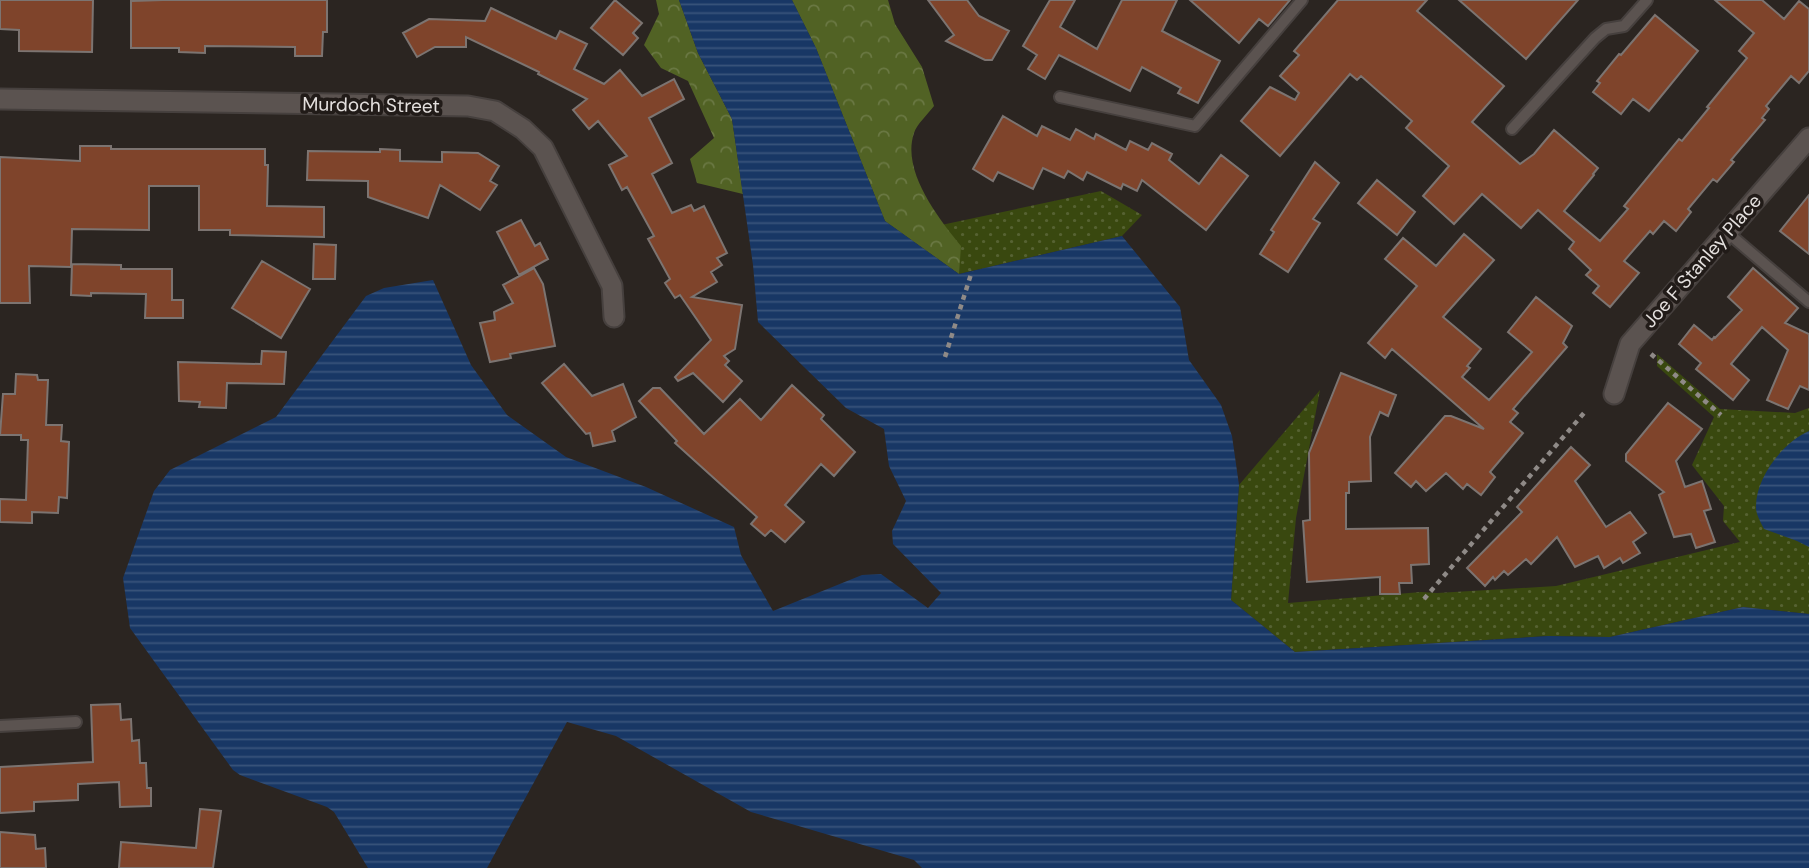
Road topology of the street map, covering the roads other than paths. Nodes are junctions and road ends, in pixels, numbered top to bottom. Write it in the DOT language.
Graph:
graph roads {
  1 [pos="1302,0"];
  2 [pos="1647,0"];
  3 [pos="1060,97"];
  4 [pos="0,99"];
  5 [pos="1513,129"];
  6 [pos="1809,138"];
  7 [pos="1727,232"];
  8 [pos="1809,302"];
  9 [pos="614,317"];
  10 [pos="1614,394"];
  11 [pos="76,722"];
  12 [pos="0,726"];
  1 -- 3 [label="lane"];
  2 -- 5 [label="lane"];
  4 -- 9 [label="street, Murdoch Street"];
  6 -- 7 [label="street, Joe F Stanley Place"];
  7 -- 8 [label="lane"];
  7 -- 10 [label="street, Joe F Stanley Place"];
  11 -- 12 [label="lane"];
}
